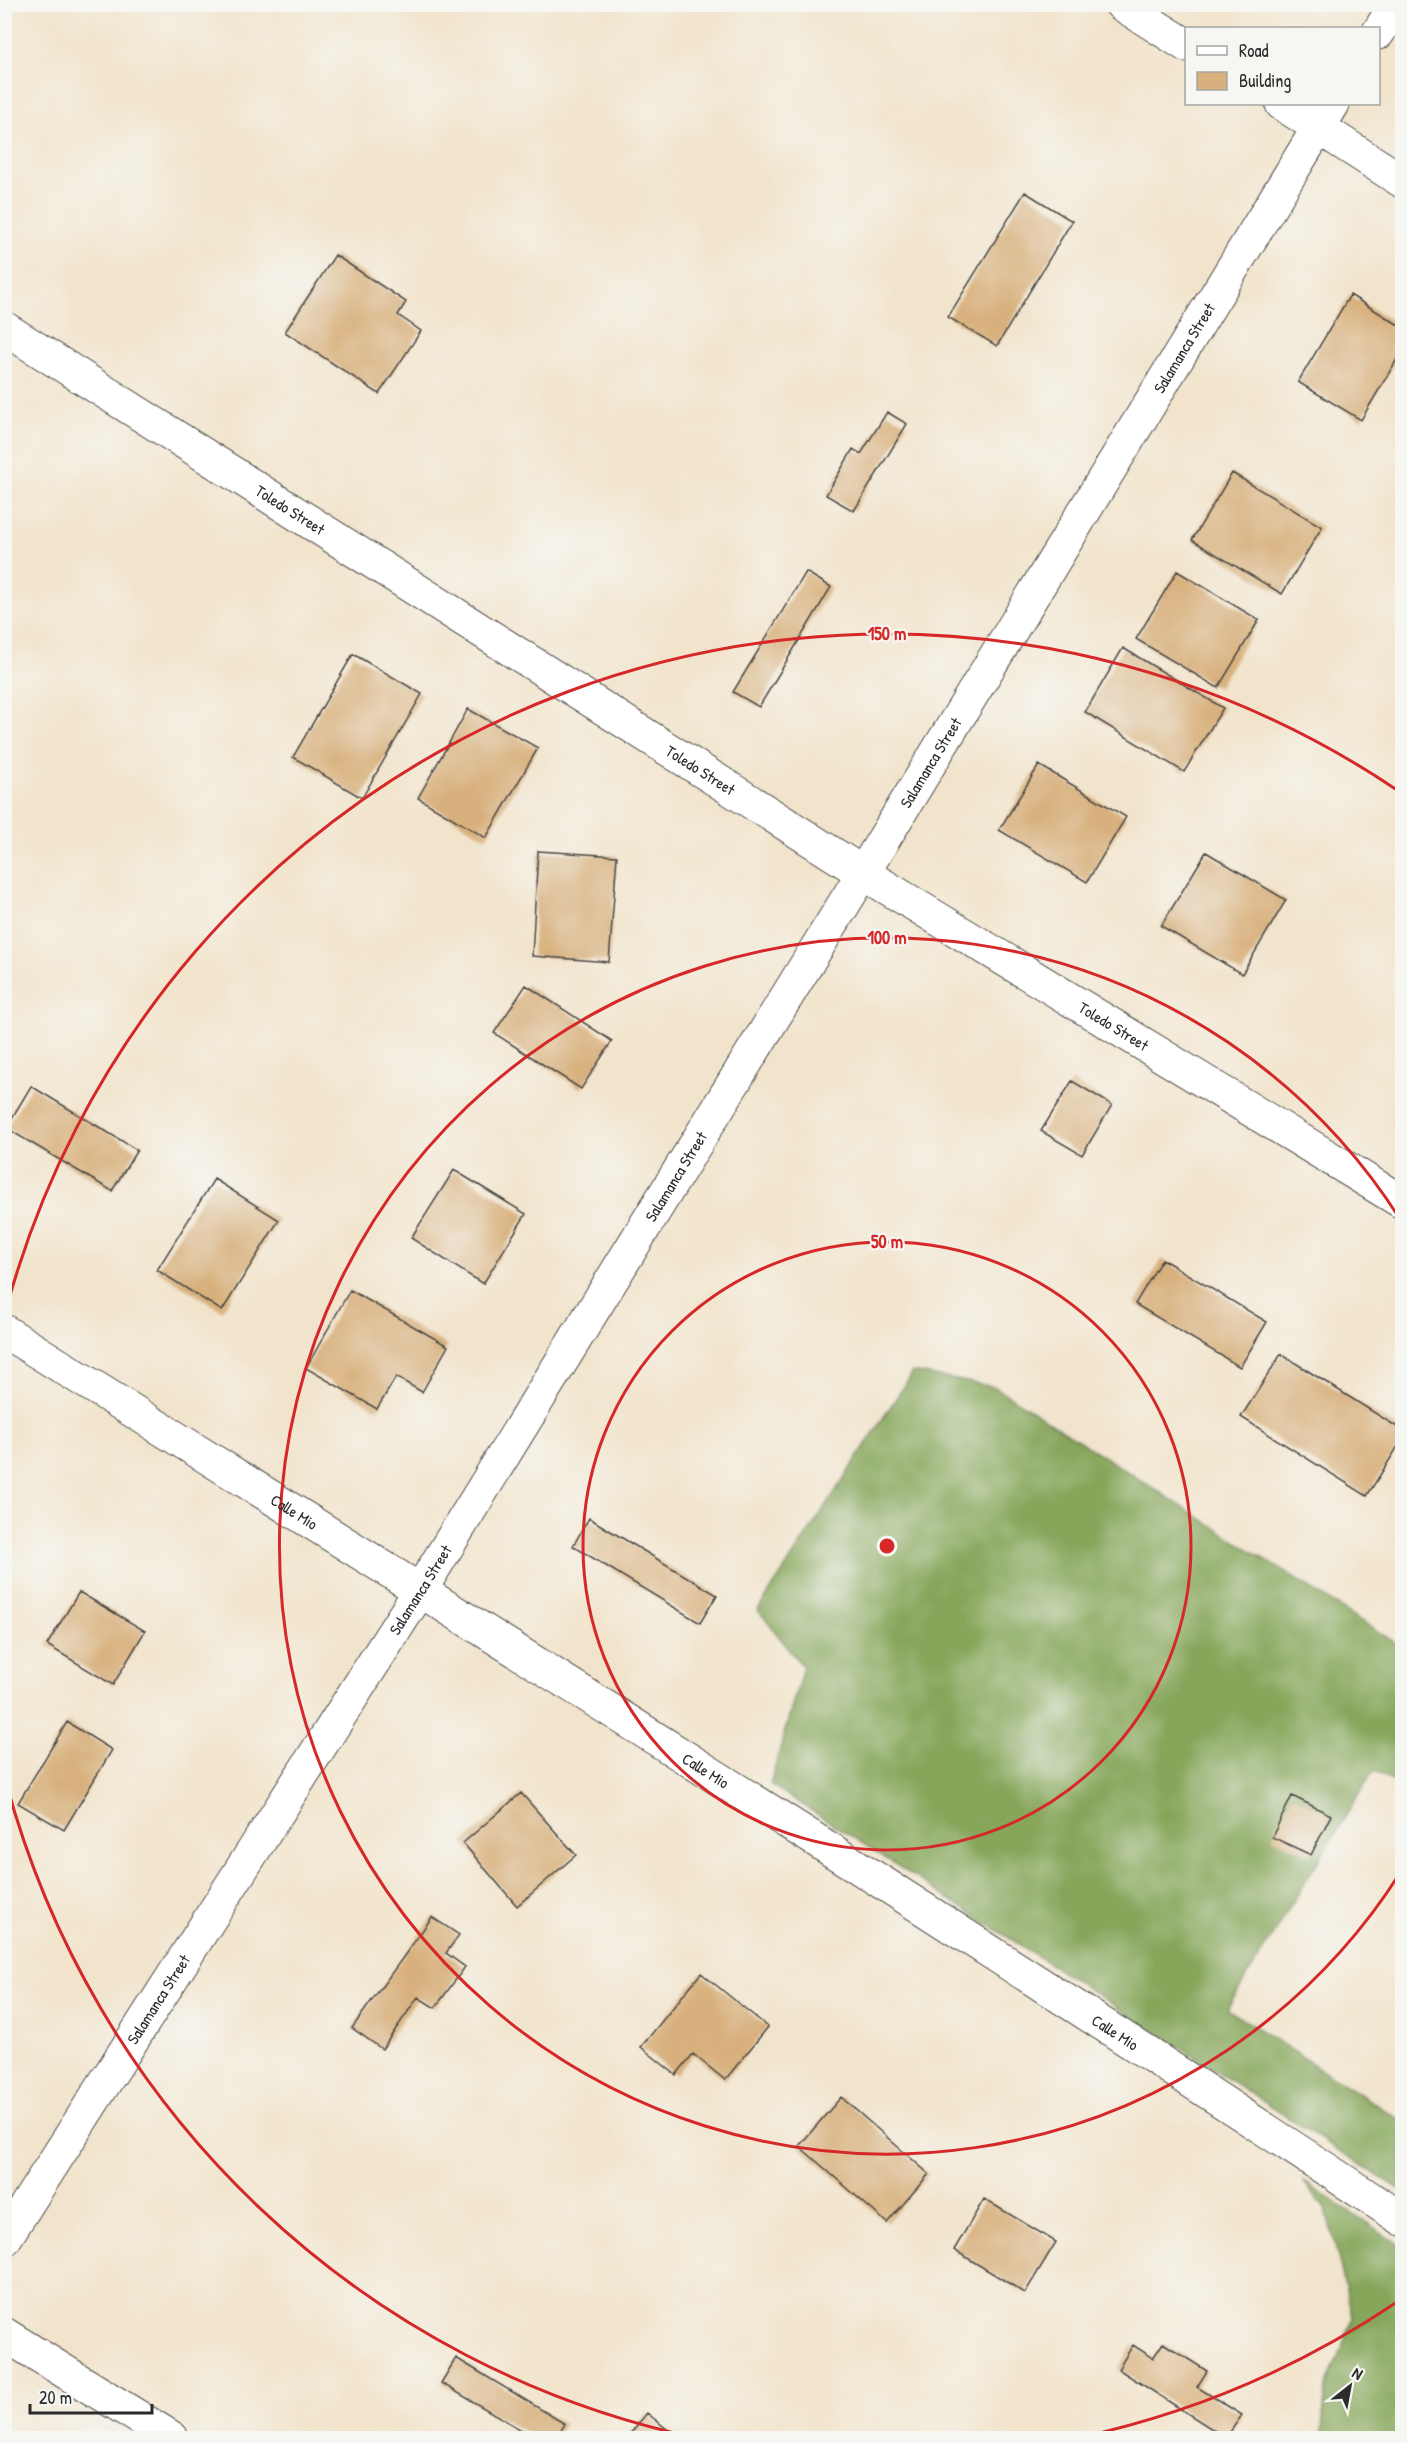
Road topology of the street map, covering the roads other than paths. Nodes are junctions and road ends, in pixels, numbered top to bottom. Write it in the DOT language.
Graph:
graph roads {
  1 [pos="1121,4"];
  2 [pos="1396,4"];
  3 [pos="1380,30"];
  4 [pos="1185,44"];
  5 [pos="1286,105"];
  6 [pos="1326,115"];
  7 [pos="1402,181"];
  8 [pos="4,328"];
  9 [pos="863,873"];
  10 [pos="1402,1202"];
  11 [pos="4,1331"];
  12 [pos="421,1589"];
  13 [pos="1402,2219"];
  14 [pos="4,2240"];
  15 [pos="4,2334"];
  16 [pos="172,2439"];
  1 -- 4 [label="street"];
  2 -- 3 [label="street"];
  5 -- 6 [label="street"];
  6 -- 7 [label="street"];
  6 -- 9 [label="street, Salamanca Street"];
  8 -- 9 [label="street, Toledo Street"];
  9 -- 10 [label="street, Toledo Street"];
  9 -- 12 [label="street, Salamanca Street"];
  11 -- 12 [label="street, Calle Mio"];
  12 -- 13 [label="street, Calle Mio"];
  12 -- 14 [label="street, Salamanca Street"];
  15 -- 16 [label="street"];
}
